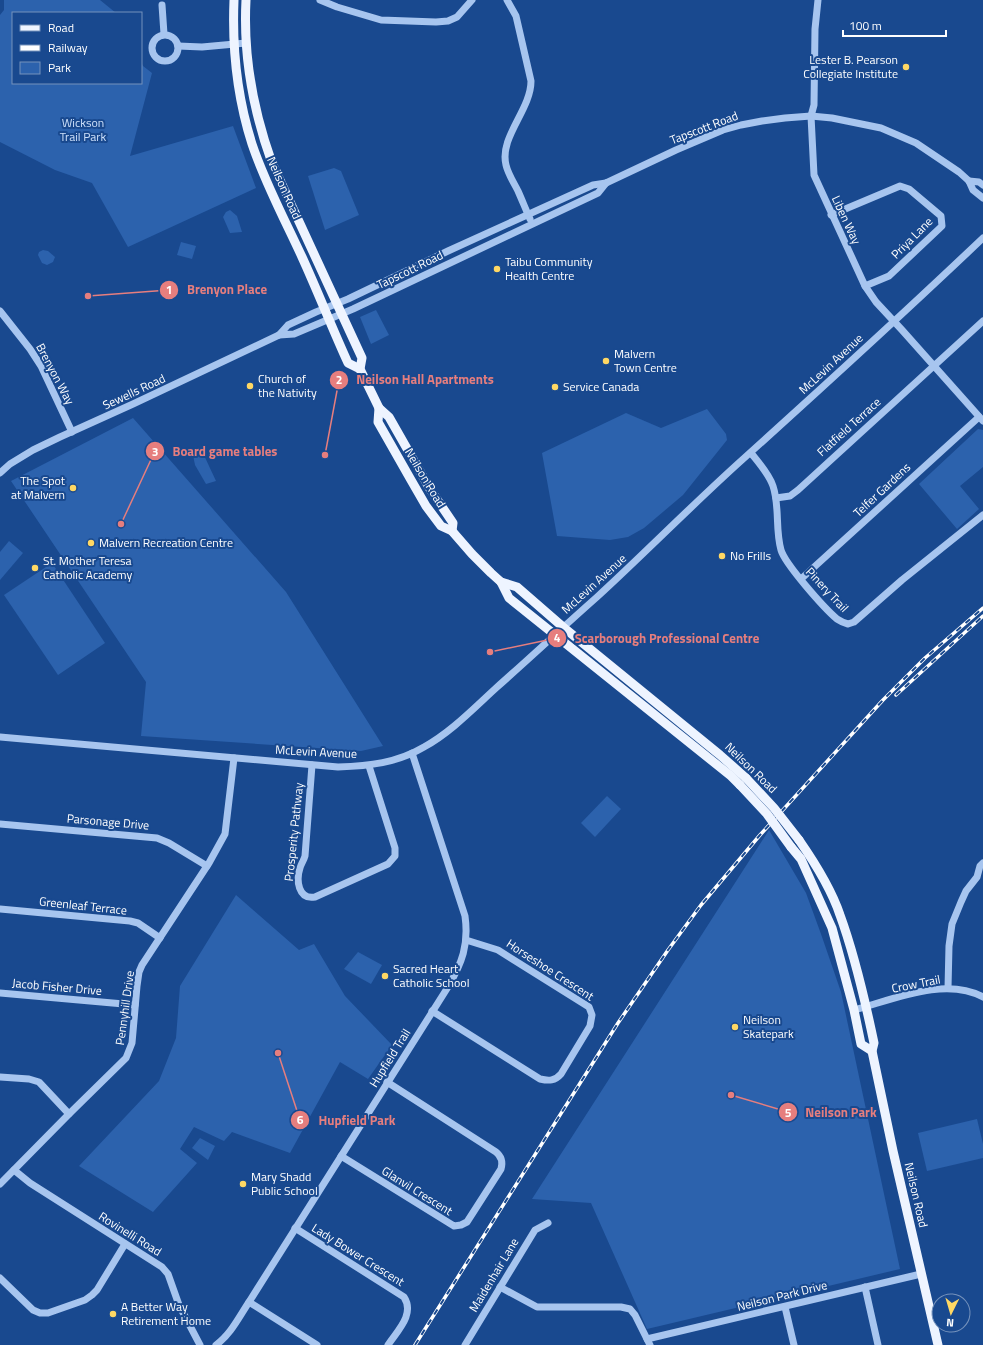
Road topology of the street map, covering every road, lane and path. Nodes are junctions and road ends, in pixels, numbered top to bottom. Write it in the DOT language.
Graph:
graph roads {
  1 [pos="234,0"];
  2 [pos="246,0"];
  3 [pos="320,0"];
  4 [pos="472,0"];
  5 [pos="507,0"];
  6 [pos="818,0"];
  7 [pos="162,5"];
  8 [pos="164,34"];
  9 [pos="246,43"];
  10 [pos="234,44"];
  11 [pos="178,46"];
  12 [pos="812,116"];
  13 [pos="969,181"];
  14 [pos="606,183"];
  15 [pos="983,185"];
  16 [pos="983,198"];
  17 [pos="528,215"];
  18 [pos="831,215"];
  19 [pos="532,223"];
  20 [pos="983,238"];
  21 [pos="314,254"];
  22 [pos="303,259"];
  23 [pos="865,286"];
  24 [pos="338,304"];
  25 [pos="324,308"];
  26 [pos="0,311"];
  27 [pos="342,314"];
  28 [pos="328,319"];
  29 [pos="894,321"];
  30 [pos="983,321"];
  31 [pos="279,335"];
  32 [pos="934,365"];
  33 [pos="360,369"];
  34 [pos="379,408"];
  35 [pos="981,419"];
  36 [pos="72,432"];
  37 [pos="751,453"];
  38 [pos="418,469"];
  39 [pos="0,473"];
  40 [pos="408,475"];
  41 [pos="776,498"];
  42 [pos="983,516"];
  43 [pos="452,531"];
  44 [pos="801,579"];
  45 [pos="501,582"];
  46 [pos="563,628"];
  47 [pos="555,635"];
  48 [pos="0,737"];
  49 [pos="412,753"];
  50 [pos="234,758"];
  51 [pos="312,765"];
  52 [pos="369,766"];
  53 [pos="743,782"];
  54 [pos="0,824"];
  55 [pos="983,863"];
  56 [pos="207,866"];
  57 [pos="980,879"];
  58 [pos="0,909"];
  59 [pos="160,938"];
  60 [pos="466,940"];
  61 [pos="948,988"];
  62 [pos="0,993"];
  63 [pos="983,997"];
  64 [pos="135,1005"];
  65 [pos="866,1007"];
  66 [pos="854,1010"];
  67 [pos="432,1011"];
  68 [pos="872,1051"];
  69 [pos="0,1077"];
  70 [pos="387,1082"];
  71 [pos="69,1114"];
  72 [pos="341,1156"];
  73 [pos="14,1170"];
  74 [pos="0,1184"];
  75 [pos="548,1223"];
  76 [pos="295,1228"];
  77 [pos="125,1244"];
  78 [pos="921,1274"];
  79 [pos="0,1278"];
  80 [pos="500,1287"];
  81 [pos="865,1287"];
  82 [pos="249,1302"];
  83 [pos="785,1307"];
  84 [pos="649,1342"];
  85 [pos="200,1345"];
  86 [pos="216,1345"];
  87 [pos="317,1345"];
  88 [pos="388,1345"];
  89 [pos="465,1345"];
  90 [pos="794,1345"];
  91 [pos="878,1345"];
  92 [pos="938,1345"];
  1 -- 10 [label="main road, Neilson Road"];
  2 -- 9 [label="main road, Neilson Road"];
  3 -- 4 [label="street"];
  5 -- 17 [label="street"];
  6 -- 12 [label="street, Liben Way"];
  7 -- 8 [label="street"];
  8 -- 11 [label="street"];
  8 -- 11 [label="street"];
  9 -- 10 [label="street"];
  9 -- 21 [label="main road, Neilson Road"];
  10 -- 11 [label="street"];
  10 -- 22 [label="main road, Neilson Road"];
  12 -- 13 [label="street, Tapscott Road"];
  12 -- 14 [label="street, Tapscott Road"];
  12 -- 18 [label="street, Liben Way"];
  13 -- 15 [label="street, Tapscott Road"];
  13 -- 16 [label="street, Tapscott Road"];
  14 -- 17 [label="street, Tapscott Road"];
  14 -- 19 [label="street, Tapscott Road"];
  17 -- 19 [label="street"];
  17 -- 24 [label="street, Tapscott Road"];
  18 -- 23 [label="street, Liben Way"];
  18 -- 23 [label="street, Priya Lane"];
  19 -- 27 [label="street, Tapscott Road"];
  20 -- 29 [label="street, McLevin Avenue"];
  21 -- 22 [label="main road"];
  21 -- 24 [label="main road, Neilson Road"];
  22 -- 25 [label="main road, Neilson Road"];
  23 -- 29 [label="street, Liben Way"];
  24 -- 25 [label="street, Tapscott Road"];
  24 -- 27 [label="main road, Neilson Road"];
  25 -- 28 [label="main road, Neilson Road"];
  25 -- 31 [label="street, Sewells Road"];
  26 -- 36 [label="street, Brenyon Way"];
  27 -- 28 [label="street, Tapscott Road"];
  27 -- 33 [label="main road, Neilson Road"];
  28 -- 31 [label="street, Sewells Road"];
  28 -- 33 [label="main road, Neilson Road"];
  29 -- 32 [label="street"];
  29 -- 37 [label="street, McLevin Avenue"];
  30 -- 32 [label="street, Flatfield Terrace"];
  31 -- 36 [label="street, Sewells Road"];
  32 -- 35 [label="street"];
  32 -- 41 [label="street, Flatfield Terrace"];
  33 -- 34 [label="main road, Neilson Road"];
  34 -- 38 [label="main road, Neilson Road"];
  34 -- 40 [label="main road, Neilson Road"];
  35 -- 44 [label="street, Telfer Gardens"];
  36 -- 39 [label="street, Sewells Road"];
  37 -- 41 [label="street, Pinery Trail"];
  37 -- 46 [label="street, McLevin Avenue"];
  38 -- 40 [label="main road"];
  38 -- 43 [label="main road, Neilson Road"];
  40 -- 43 [label="main road, Neilson Road"];
  41 -- 44 [label="street, Pinery Trail"];
  42 -- 44 [label="street, Pinery Trail"];
  43 -- 45 [label="main road, Neilson Road"];
  45 -- 46 [label="main road, Neilson Road"];
  45 -- 47 [label="main road, Neilson Road"];
  46 -- 47 [label="street, McLevin Avenue"];
  46 -- 53 [label="main road, Neilson Road"];
  47 -- 49 [label="street, McLevin Avenue"];
  47 -- 53 [label="main road, Neilson Road"];
  48 -- 50 [label="street, McLevin Avenue"];
  49 -- 52 [label="street, McLevin Avenue"];
  49 -- 60 [label="street, Hupfield Trail"];
  50 -- 51 [label="street, McLevin Avenue"];
  50 -- 56 [label="street, Pennyhill Drive"];
  51 -- 52 [label="street, McLevin Avenue"];
  51 -- 52 [label="street, Prosperity Pathway"];
  53 -- 65 [label="main road, Neilson Road, bridge"];
  53 -- 66 [label="main road, Neilson Road, bridge"];
  54 -- 56 [label="street, Parsonage Drive"];
  55 -- 57 [label="street"];
  56 -- 59 [label="street, Pennyhill Drive"];
  57 -- 61 [label="street"];
  58 -- 59 [label="street, Greenleaf Terrace"];
  59 -- 64 [label="street, Pennyhill Drive"];
  60 -- 67 [label="street, Hupfield Trail"];
  60 -- 67 [label="street, Horseshoe Crescent"];
  61 -- 63 [label="street, Crow Trail"];
  61 -- 65 [label="street, Crow Trail"];
  62 -- 64 [label="street, Jacob Fisher Drive"];
  64 -- 71 [label="street, Pennyhill Drive"];
  65 -- 66 [label="street, Crow Trail"];
  65 -- 68 [label="main road, Neilson Road"];
  66 -- 68 [label="main road, Neilson Road"];
  67 -- 70 [label="street, Hupfield Trail"];
  68 -- 78 [label="main road, Neilson Road"];
  69 -- 71 [label="street"];
  70 -- 72 [label="street, Hupfield Trail"];
  70 -- 72 [label="street, Glanvil Crescent"];
  71 -- 73 [label="street, Pennyhill Drive"];
  72 -- 76 [label="street, Hupfield Trail"];
  73 -- 74 [label="street, Pennyhill Drive"];
  73 -- 77 [label="street, Rovinelli Road"];
  75 -- 80 [label="street, Maidenhair Lane"];
  76 -- 82 [label="street, Hupfield Trail"];
  76 -- 88 [label="street, Lady Bower Crescent"];
  77 -- 79 [label="street"];
  77 -- 85 [label="street, Rovinelli Road"];
  78 -- 81 [label="street, Neilson Park Drive"];
  78 -- 92 [label="main road, Neilson Road"];
  80 -- 84 [label="street"];
  80 -- 89 [label="street, Maidenhair Lane"];
  81 -- 83 [label="street, Neilson Park Drive"];
  81 -- 91 [label="street"];
  82 -- 86 [label="street, Hupfield Trail"];
  82 -- 87 [label="street"];
  83 -- 84 [label="street, Neilson Park Drive"];
  83 -- 90 [label="street"];
}
